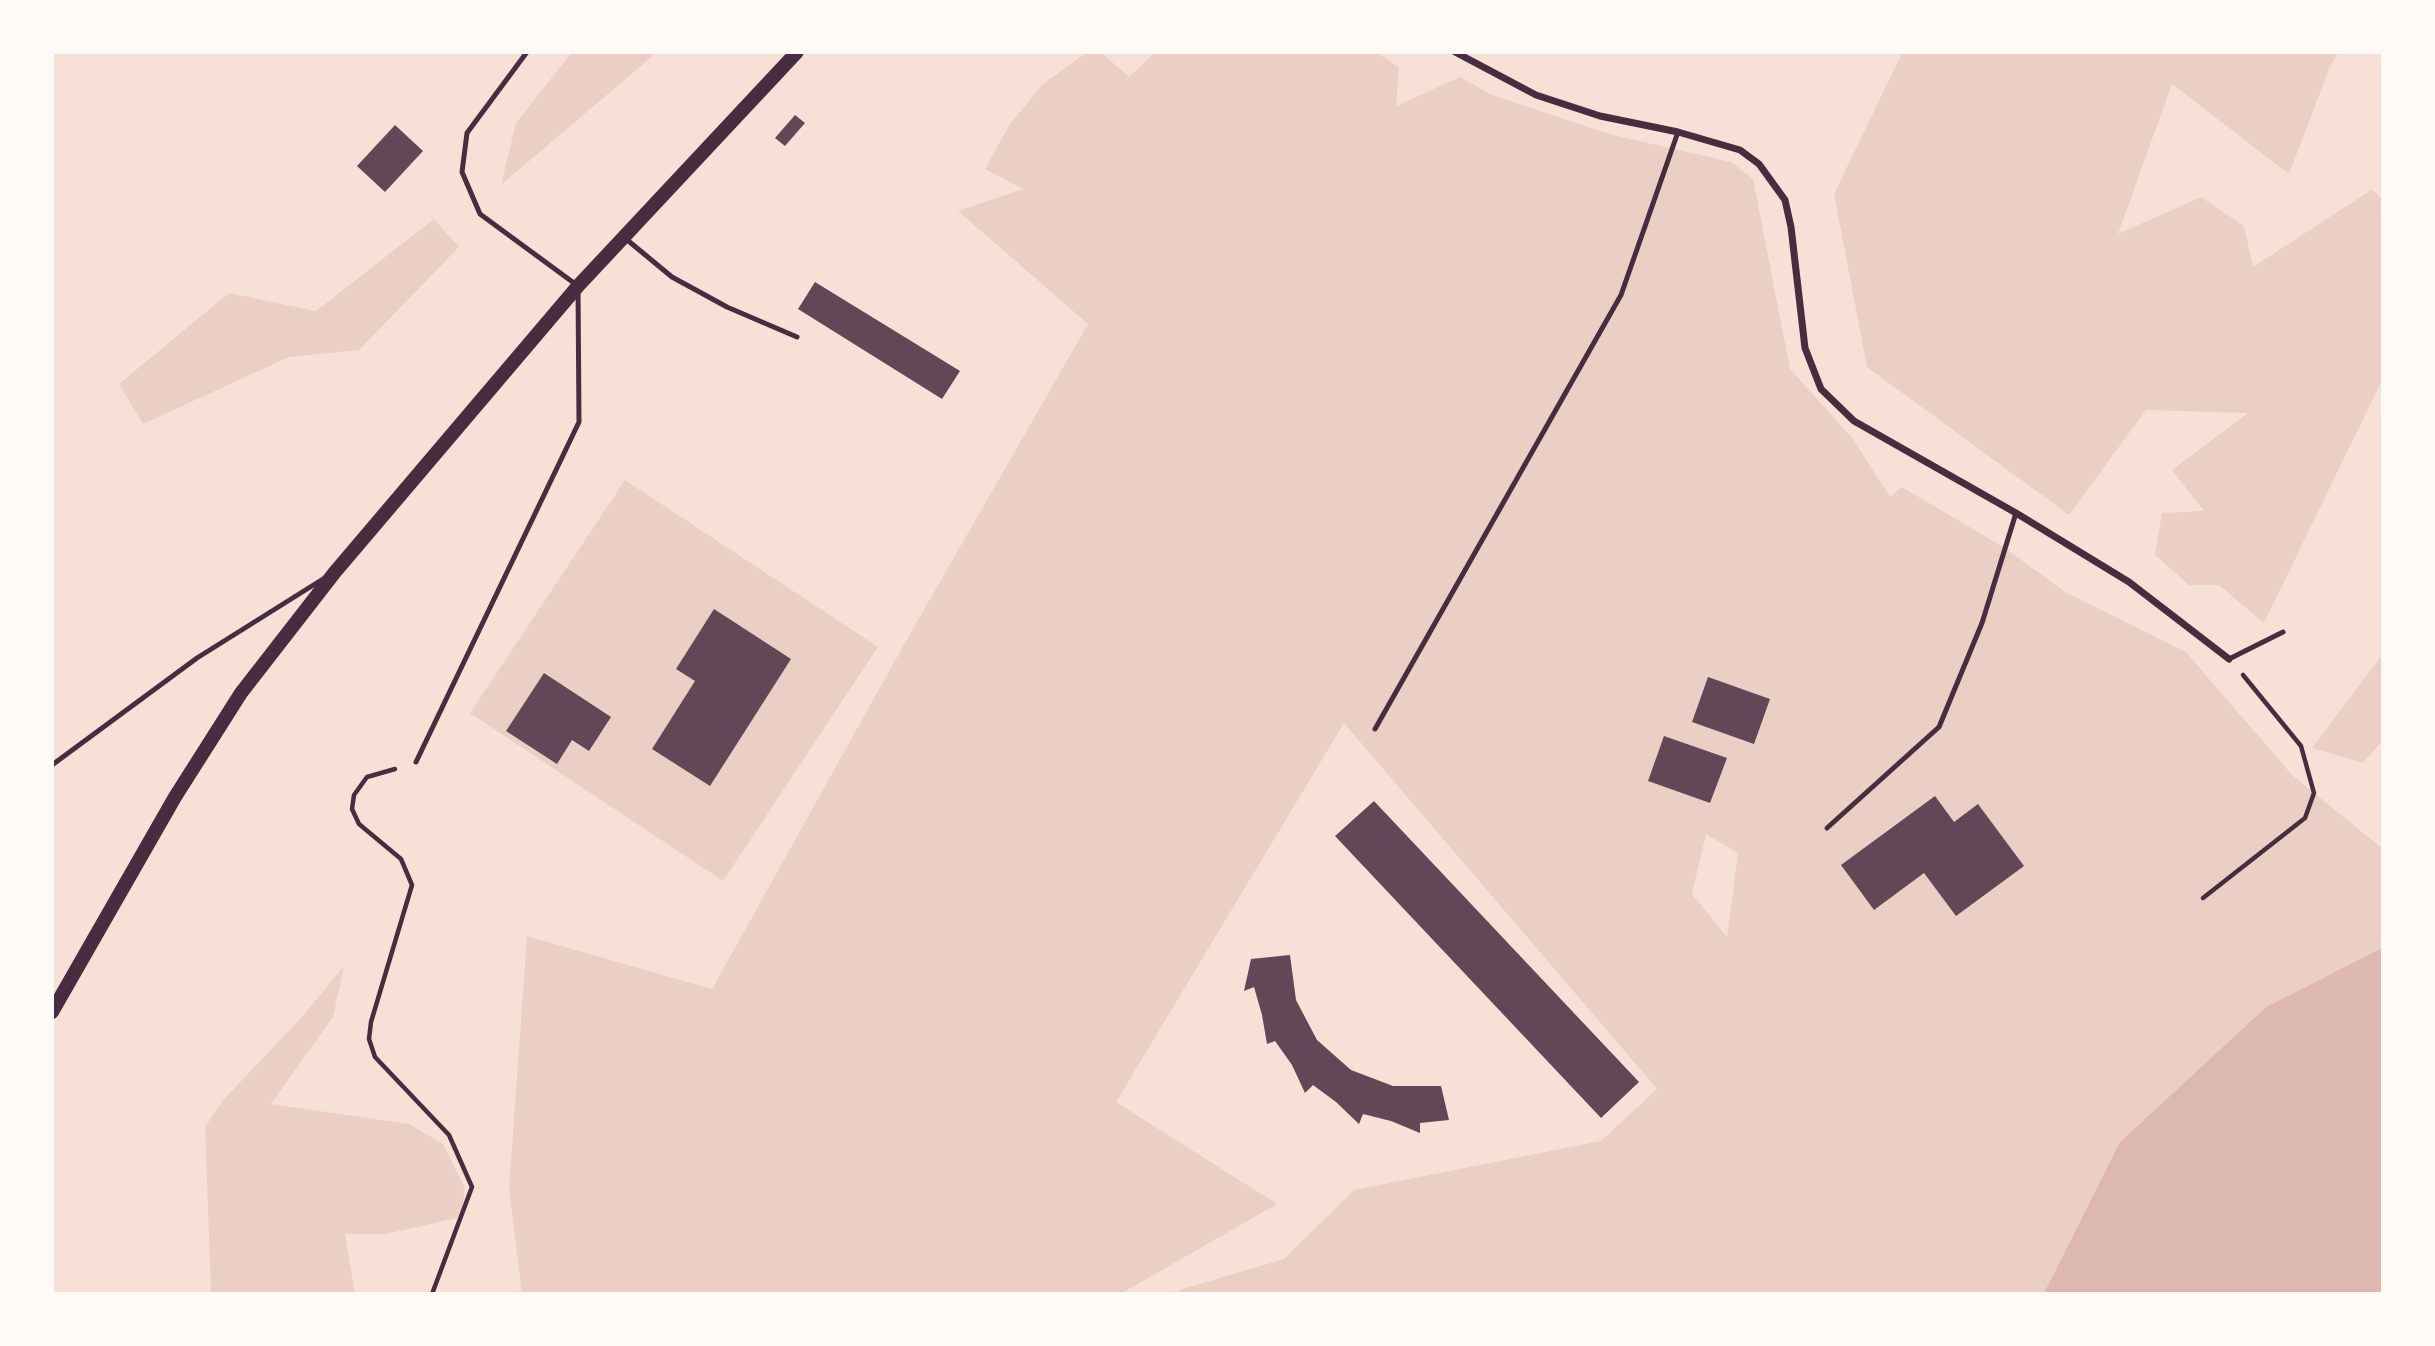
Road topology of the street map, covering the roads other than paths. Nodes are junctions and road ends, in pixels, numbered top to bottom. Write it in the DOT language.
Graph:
graph roads {
  1 [pos="527,52"];
  2 [pos="797,52"];
  3 [pos="1455,52"];
  4 [pos="1678,132"];
  5 [pos="624,237"];
  6 [pos="578,286"];
  7 [pos="797,337"];
  8 [pos="2016,513"];
  9 [pos="335,572"];
  10 [pos="2283,632"];
  11 [pos="2229,659"];
  12 [pos="1375,729"];
  13 [pos="416,762"];
  14 [pos="52,765"];
  15 [pos="1827,828"];
  16 [pos="52,1012"];
  1 -- 6 [label="lane"];
  2 -- 5 [label="main road"];
  3 -- 4 [label="street"];
  4 -- 8 [label="street"];
  4 -- 12 [label="lane"];
  5 -- 6 [label="main road"];
  5 -- 7 [label="lane"];
  6 -- 9 [label="main road"];
  6 -- 13 [label="lane"];
  8 -- 11 [label="street"];
  8 -- 15 [label="lane"];
  9 -- 14 [label="lane"];
  9 -- 16 [label="main road"];
  10 -- 11 [label="lane"];
}
